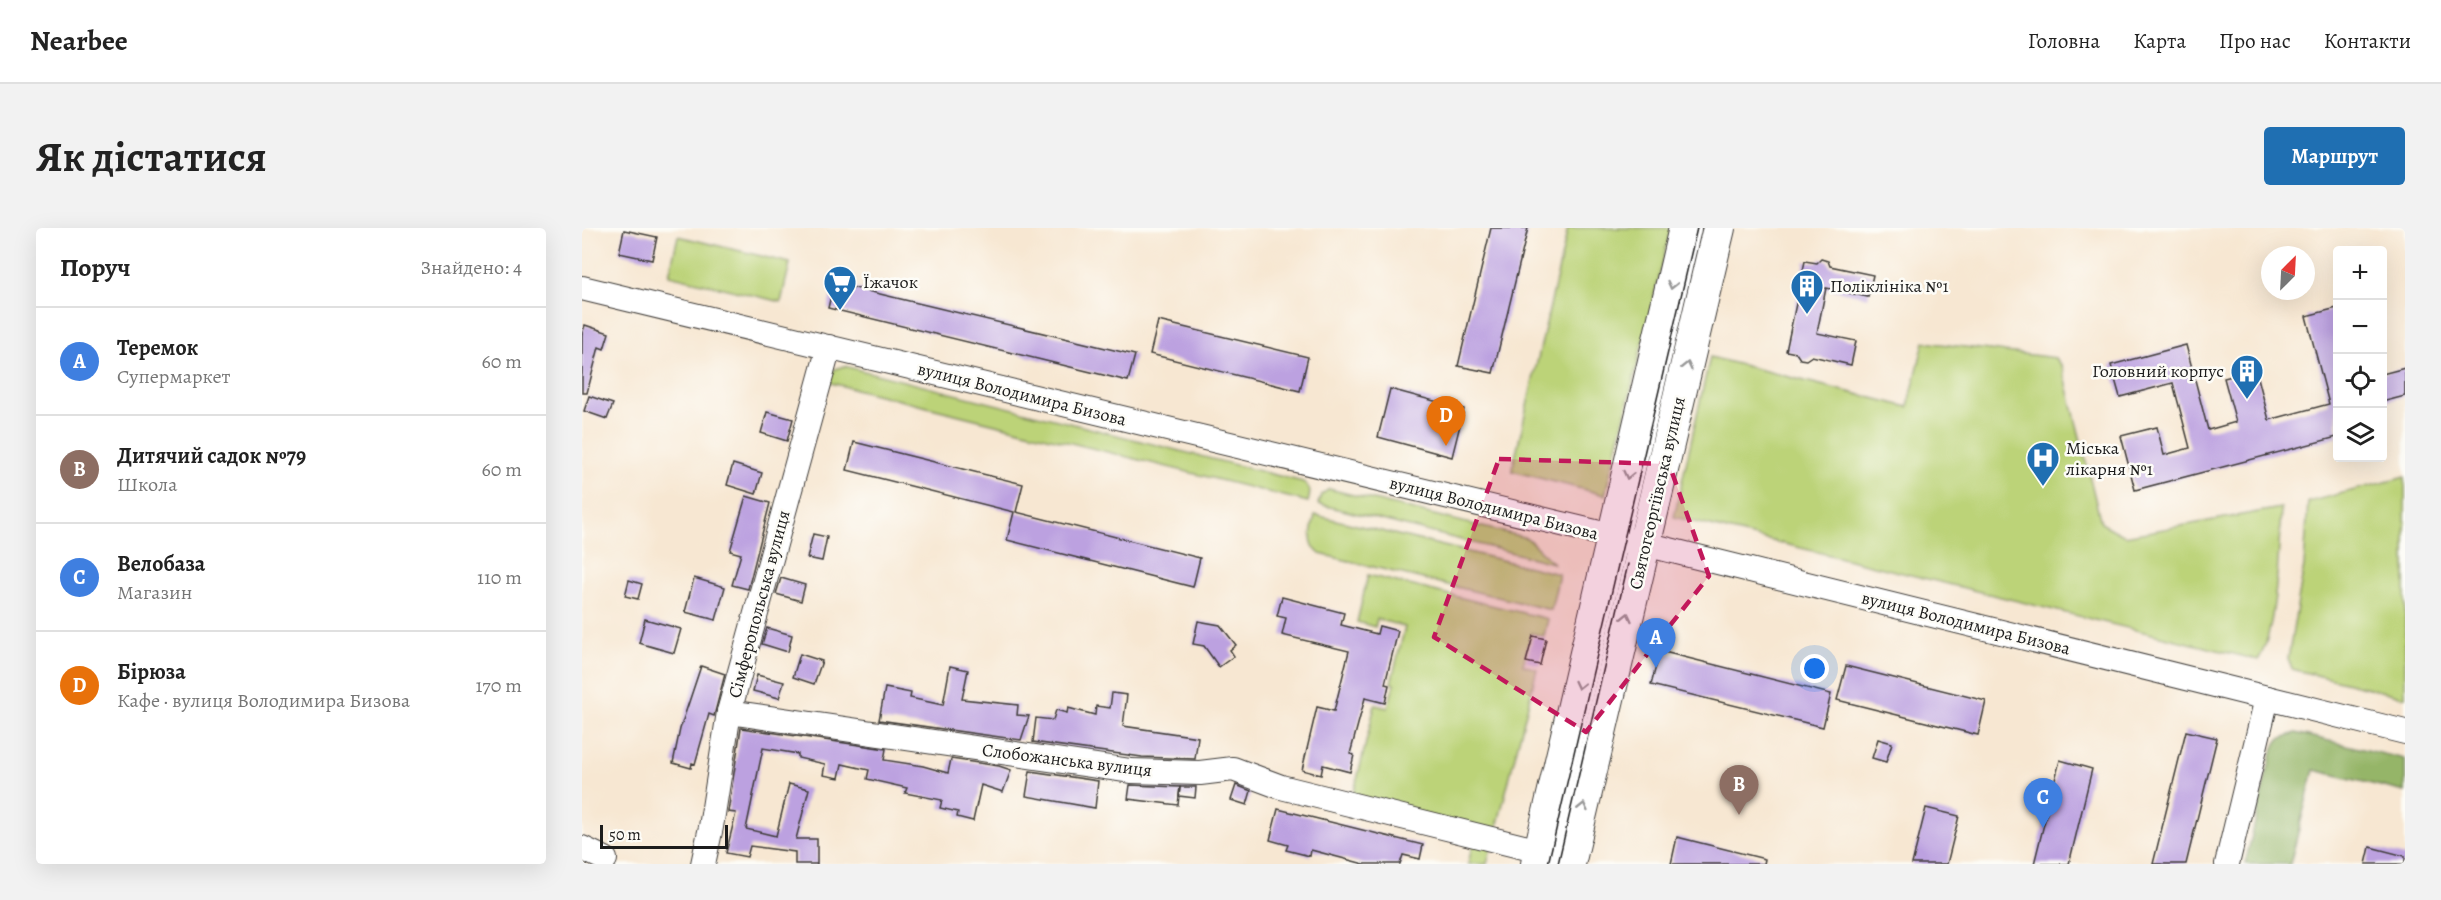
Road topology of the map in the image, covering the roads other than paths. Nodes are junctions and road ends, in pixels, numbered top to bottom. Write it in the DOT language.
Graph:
graph roads {
  1 [pos="1685,228"];
  2 [pos="1719,228"];
  3 [pos="582,288"];
  4 [pos="829,347"];
  5 [pos="1614,537"];
  6 [pos="1645,544"];
  7 [pos="2267,698"];
  8 [pos="729,712"];
  9 [pos="2405,732"];
  10 [pos="582,848"];
  11 [pos="1538,858"];
  12 [pos="604,859"];
  13 [pos="703,864"];
  14 [pos="1569,864"];
  15 [pos="2227,864"];
  1 -- 5 [label="main road, Святогеоргіївська вулиця, one-way"];
  6 -- 2 [label="main road, Святогеоргіївська вулиця, one-way"];
  3 -- 4 [label="street, вулиця Володимира Бизова"];
  4 -- 5 [label="street, вулиця Володимира Бизова"];
  4 -- 8 [label="street, Сімферопольська вулиця"];
  5 -- 6 [label="street, вулиця Володимира Бизова"];
  5 -- 11 [label="main road, Святогеоргіївська вулиця, one-way"];
  6 -- 7 [label="street, вулиця Володимира Бизова"];
  14 -- 6 [label="main road, Святогеоргіївська вулиця, one-way"];
  7 -- 9 [label="street, вулиця Володимира Бизова"];
  7 -- 15 [label="street"];
  8 -- 11 [label="street, Слобожанська вулиця"];
  8 -- 13 [label="street, Сімферопольська вулиця"];
  10 -- 12 [label="street"];
}
